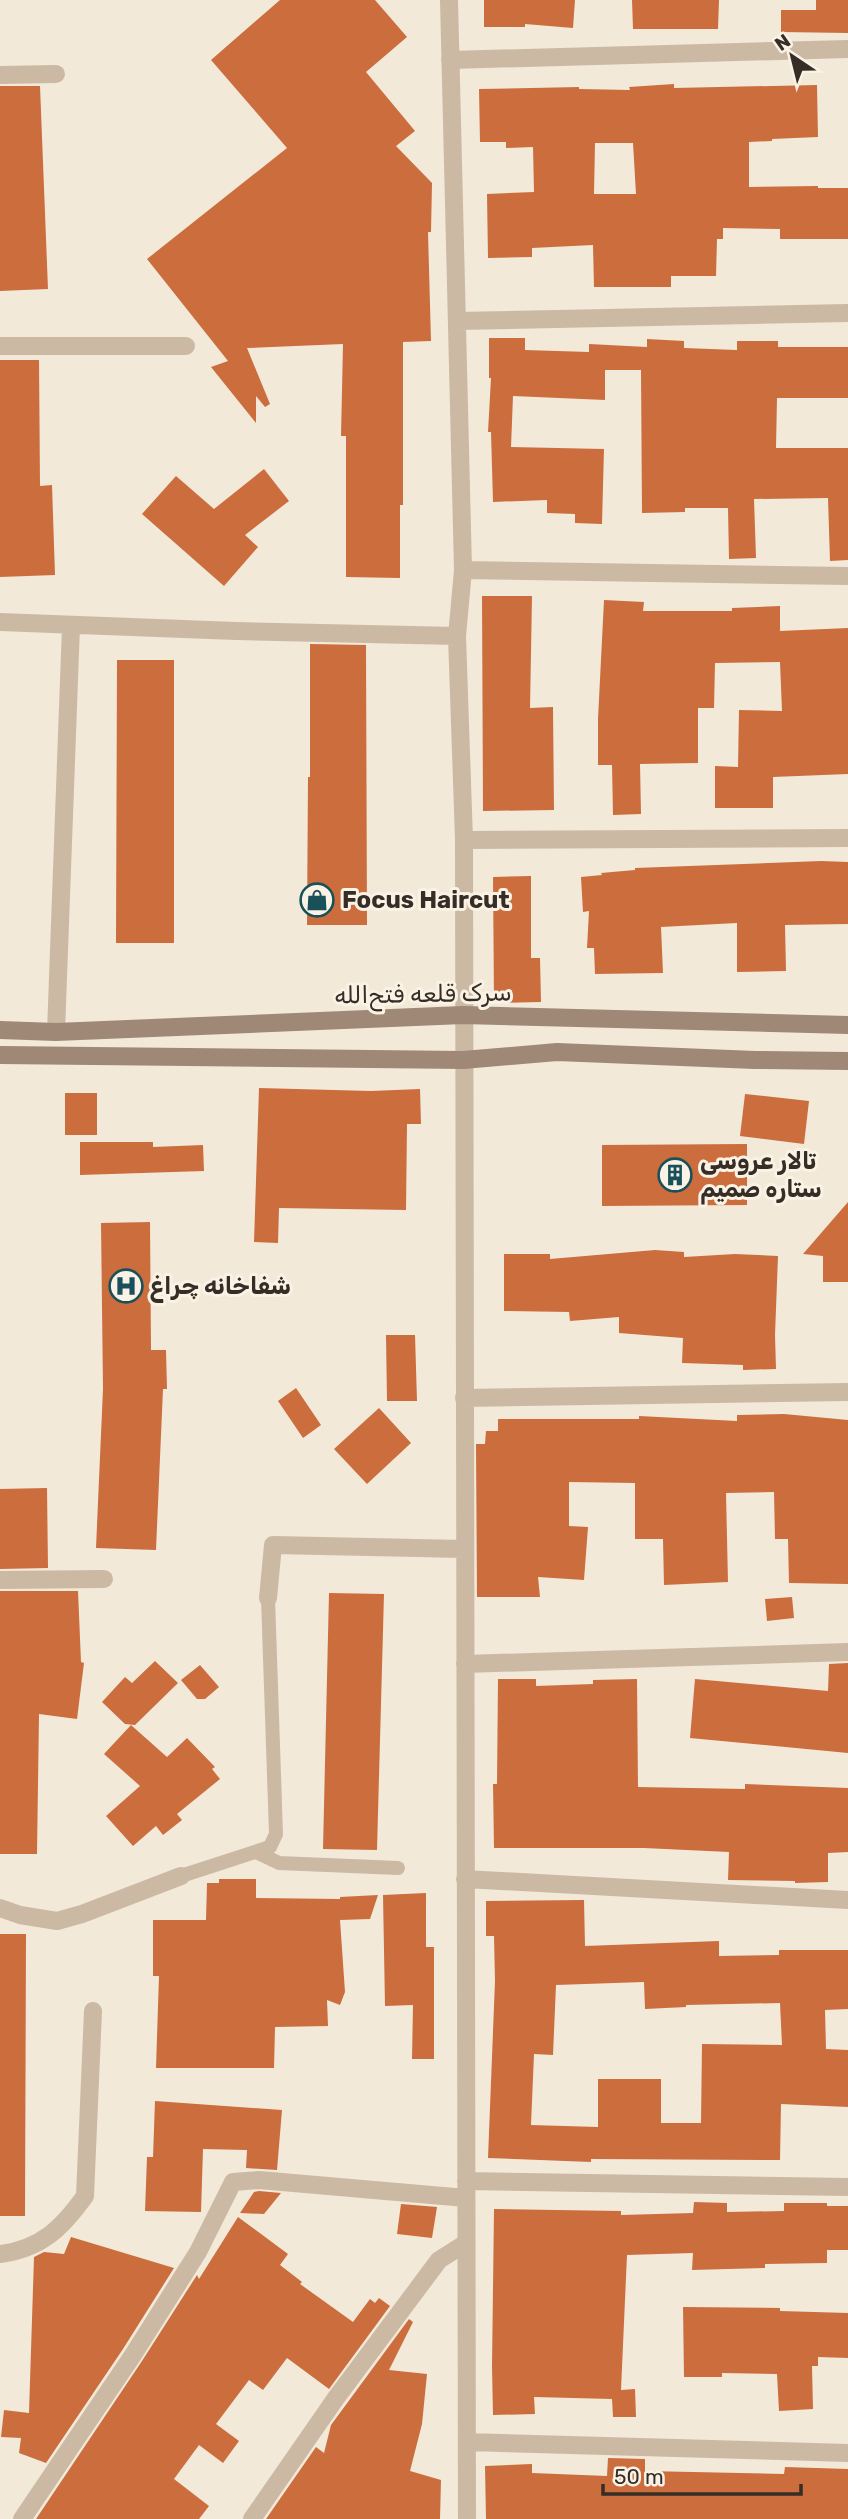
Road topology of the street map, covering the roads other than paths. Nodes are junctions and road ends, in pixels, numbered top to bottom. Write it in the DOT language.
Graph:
graph roads {
  1 [pos="449,0"];
  2 [pos="848,49"];
  3 [pos="450,60"];
  4 [pos="56,74"];
  5 [pos="0,75"];
  6 [pos="848,313"];
  7 [pos="457,321"];
  8 [pos="0,346"];
  9 [pos="186,346"];
  10 [pos="463,570"];
  11 [pos="848,576"];
  12 [pos="0,622"];
  13 [pos="71,626"];
  14 [pos="457,636"];
  15 [pos="848,838"];
  16 [pos="464,840"];
  17 [pos="463,1014"];
  18 [pos="848,1025"];
  19 [pos="0,1030"];
  20 [pos="56,1032"];
  21 [pos="0,1055"];
  22 [pos="463,1060"];
  23 [pos="848,1061"];
  24 [pos="848,1392"];
  25 [pos="464,1398"];
  26 [pos="464,1549"];
  27 [pos="104,1579"];
  28 [pos="0,1580"];
  29 [pos="268,1598"];
  30 [pos="848,1652"];
  31 [pos="465,1664"];
  32 [pos="257,1852"];
  33 [pos="397,1868"];
  34 [pos="181,1876"];
  35 [pos="465,1879"];
  36 [pos="848,1900"];
  37 [pos="0,1908"];
  38 [pos="93,2011"];
  39 [pos="848,2187"];
  40 [pos="466,2190"];
  41 [pos="466,2243"];
  42 [pos="0,2254"];
  43 [pos="467,2442"];
  44 [pos="848,2453"];
  45 [pos="22,2519"];
  46 [pos="252,2519"];
  47 [pos="467,2519"];
  1 -- 3 [label="street"];
  2 -- 3 [label="street"];
  3 -- 7 [label="street"];
  4 -- 5 [label="street"];
  6 -- 7 [label="street"];
  7 -- 10 [label="street"];
  8 -- 9 [label="street"];
  10 -- 11 [label="street"];
  10 -- 14 [label="street"];
  12 -- 13 [label="street"];
  13 -- 14 [label="street"];
  13 -- 20 [label="street"];
  14 -- 16 [label="street"];
  15 -- 16 [label="street"];
  16 -- 17 [label="street"];
  17 -- 18 [label="main road, سرک قلعه فتح‌الله"];
  17 -- 20 [label="main road, سرک قلعه فتح‌الله"];
  17 -- 22 [label="street"];
  19 -- 20 [label="main road, سرک قلعه فتح‌الله"];
  21 -- 22 [label="main road"];
  22 -- 23 [label="main road"];
  22 -- 25 [label="street"];
  24 -- 25 [label="street"];
  25 -- 26 [label="street"];
  26 -- 29 [label="street"];
  26 -- 31 [label="street"];
  27 -- 28 [label="street"];
  29 -- 32 [label="lane"];
  30 -- 31 [label="street"];
  31 -- 35 [label="street"];
  32 -- 33 [label="lane"];
  32 -- 34 [label="lane"];
  34 -- 37 [label="street"];
  35 -- 36 [label="street"];
  35 -- 40 [label="street"];
  38 -- 42 [label="street"];
  39 -- 40 [label="street"];
  40 -- 41 [label="street"];
  40 -- 45 [label="street"];
  41 -- 43 [label="street"];
  41 -- 46 [label="street"];
  43 -- 44 [label="street"];
  43 -- 47 [label="street"];
}
